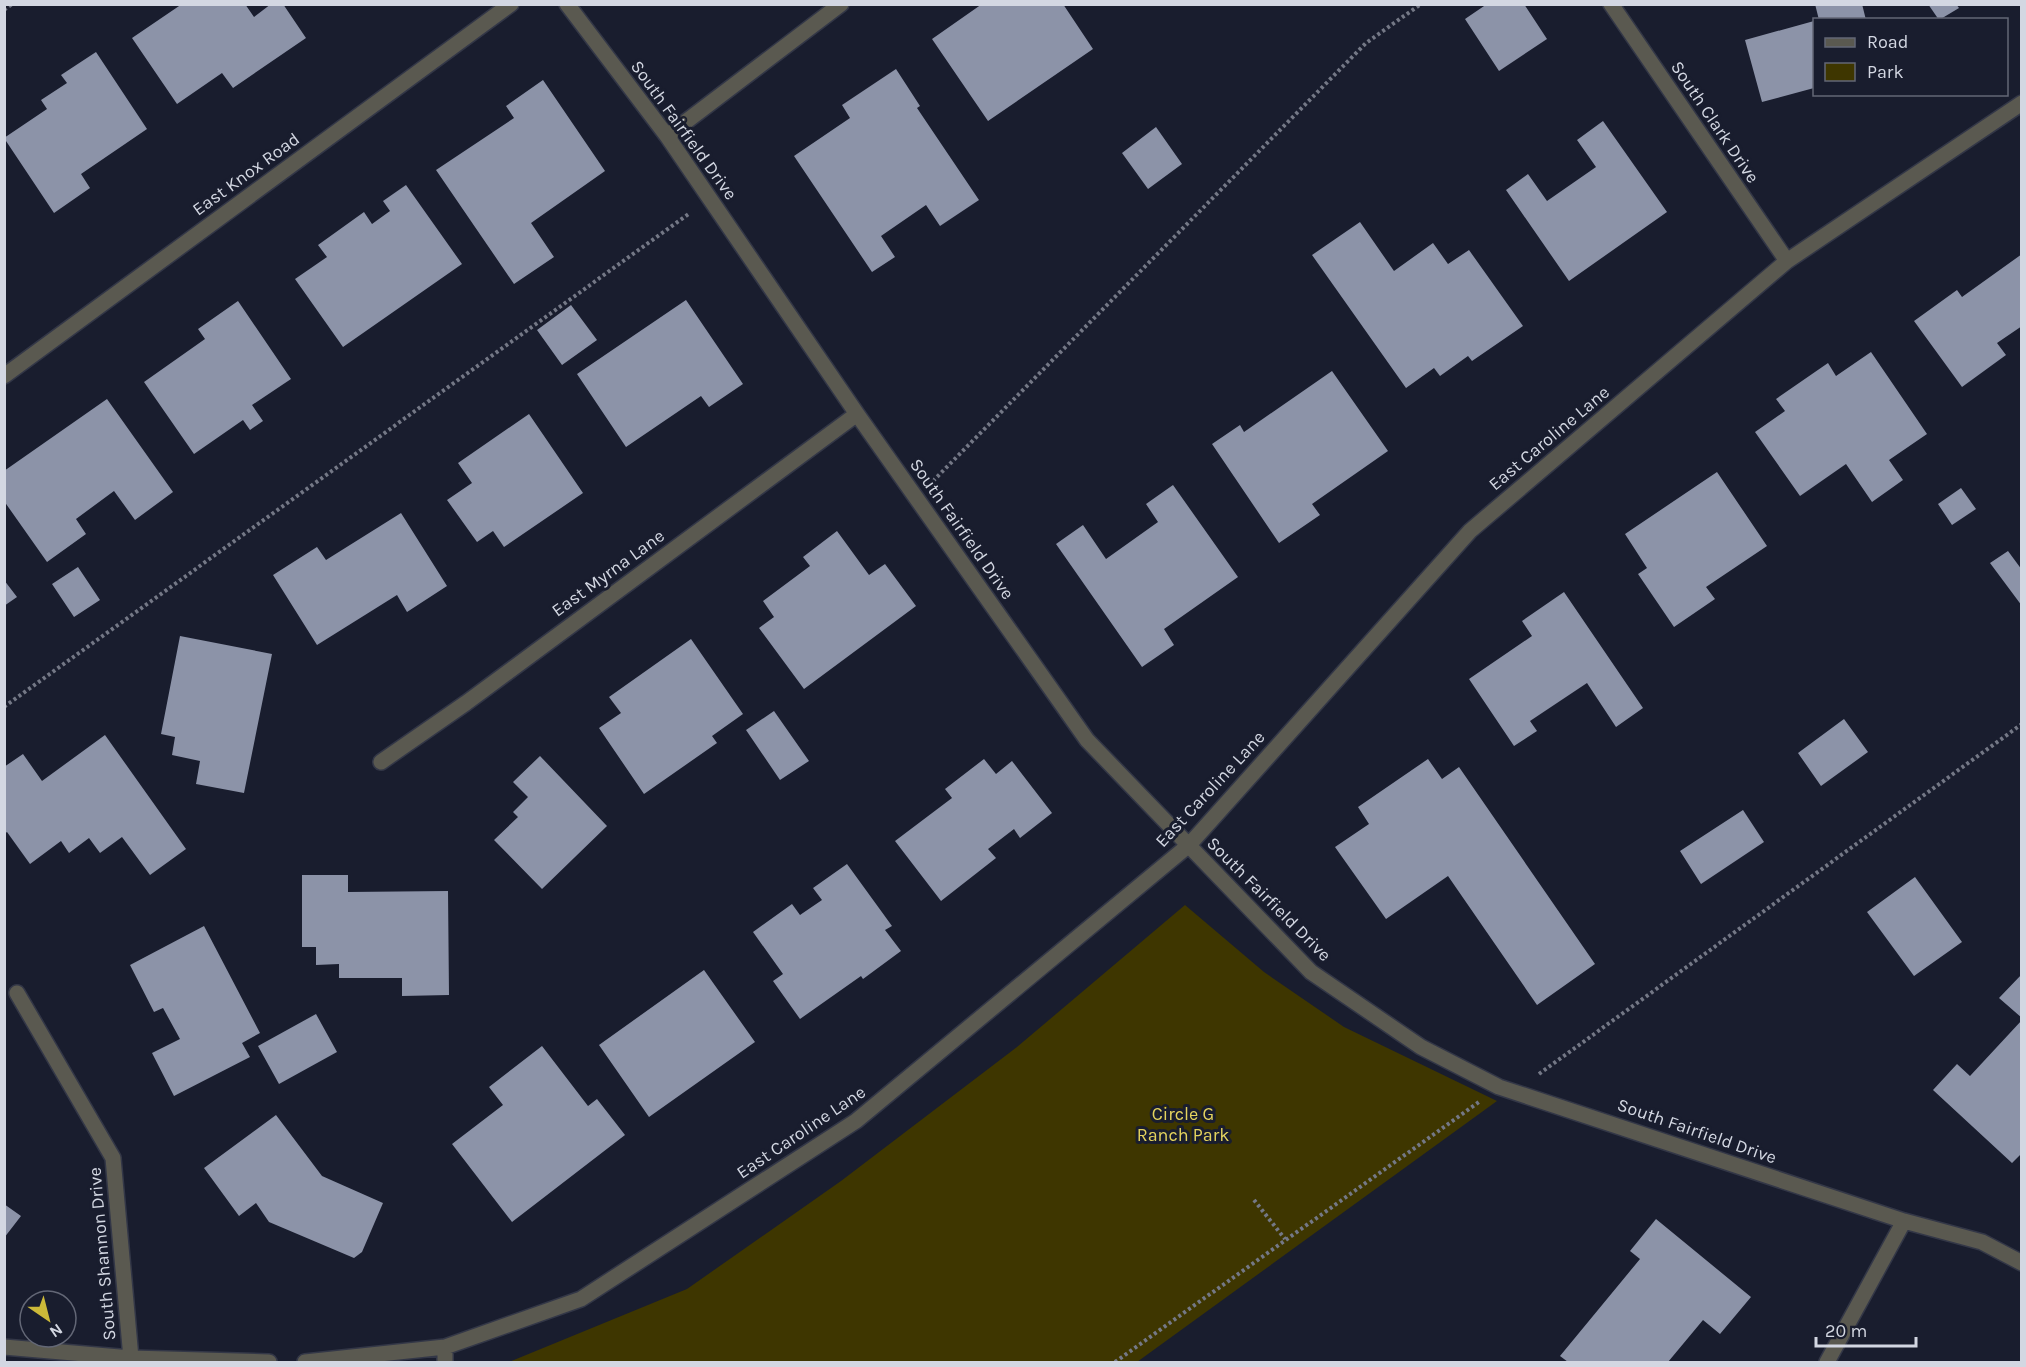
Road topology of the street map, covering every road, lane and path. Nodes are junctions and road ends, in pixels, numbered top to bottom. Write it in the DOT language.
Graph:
graph roads {
  1 [pos="12,4"];
  2 [pos="511,4"];
  3 [pos="567,4"];
  4 [pos="841,4"];
  5 [pos="1421,4"];
  6 [pos="1611,4"];
  7 [pos="4,10"];
  8 [pos="2022,103"];
  9 [pos="667,136"];
  10 [pos="710,198"];
  11 [pos="1787,261"];
  12 [pos="4,375"];
  13 [pos="857,414"];
  14 [pos="916,498"];
  15 [pos="4,707"];
  16 [pos="2022,724"];
  17 [pos="381,762"];
  18 [pos="1188,845"];
  19 [pos="17,993"];
  20 [pos="1499,1088"];
  21 [pos="1516,1091"];
  22 [pos="1254,1200"];
  23 [pos="1904,1221"];
  24 [pos="1285,1239"];
  25 [pos="2022,1263"];
  26 [pos="4,1347"];
  27 [pos="445,1347"];
  28 [pos="131,1358"];
  29 [pos="269,1362"];
  30 [pos="305,1362"];
  31 [pos="445,1362"];
  32 [pos="1115,1362"];
  33 [pos="1827,1362"];
  1 -- 7 [label="path"];
  2 -- 12 [label="street, East Knox Road"];
  3 -- 9 [label="street, South Fairfield Drive"];
  4 -- 9 [label="street"];
  5 -- 14 [label="path"];
  6 -- 11 [label="street, South Clark Drive"];
  8 -- 11 [label="street, East Caroline Lane"];
  9 -- 10 [label="street, South Fairfield Drive"];
  10 -- 13 [label="street, South Fairfield Drive"];
  10 -- 15 [label="path"];
  11 -- 18 [label="street, East Caroline Lane"];
  13 -- 14 [label="street, South Fairfield Drive"];
  13 -- 17 [label="street, East Myrna Lane"];
  14 -- 18 [label="street, South Fairfield Drive"];
  16 -- 21 [label="path"];
  18 -- 20 [label="street, South Fairfield Drive"];
  18 -- 27 [label="street, East Caroline Lane"];
  19 -- 28 [label="street, South Shannon Drive"];
  20 -- 21 [label="street, South Fairfield Drive"];
  20 -- 24 [label="path"];
  21 -- 23 [label="street, South Fairfield Drive"];
  22 -- 24 [label="path"];
  23 -- 25 [label="street, South Fairfield Drive"];
  23 -- 33 [label="street"];
  24 -- 32 [label="path"];
  26 -- 28 [label="street"];
  27 -- 30 [label="street, East Caroline Lane"];
  27 -- 31 [label="street"];
  28 -- 29 [label="street"];
}
